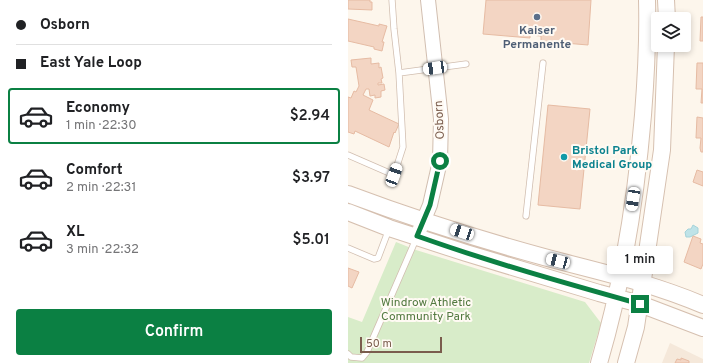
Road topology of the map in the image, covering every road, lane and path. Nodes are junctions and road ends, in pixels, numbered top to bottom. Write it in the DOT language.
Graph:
graph roads {
  1 [pos="392,0"];
  2 [pos="428,0"];
  3 [pos="647,0"];
  4 [pos="666,0"];
  5 [pos="667,12"];
  6 [pos="666,52"];
  7 [pos="542,63"];
  8 [pos="466,64"];
  9 [pos="435,68"];
  10 [pos="399,73"];
  11 [pos="348,155"];
  12 [pos="348,194"];
  13 [pos="348,212"];
  14 [pos="526,216"];
  15 [pos="424,220"];
  16 [pos="389,228"];
  17 [pos="417,236"];
  18 [pos="348,248"];
  19 [pos="620,277"];
  20 [pos="643,284"];
  21 [pos="616,298"];
  22 [pos="640,304"];
  23 [pos="703,305"];
  24 [pos="703,328"];
  25 [pos="348,354"];
  26 [pos="599,363"];
  27 [pos="626,363"];
  1 -- 10 [label="lane"];
  2 -- 9 [label="street, Osborn"];
  3 -- 19 [label="main road"];
  4 -- 5 [label="main road"];
  6 -- 20 [label="main road"];
  7 -- 14 [label="lane"];
  8 -- 9 [label="lane"];
  9 -- 10 [label="lane"];
  9 -- 15 [label="street, Osborn"];
  10 -- 11 [label="lane"];
  12 -- 15 [label="main road"];
  13 -- 16 [label="main road"];
  15 -- 17 [label="street, Osborn"];
  15 -- 19 [label="main road"];
  16 -- 17 [label="main road"];
  16 -- 18 [label="lane"];
  17 -- 21 [label="main road"];
  17 -- 25 [label="lane"];
  19 -- 20 [label="main road"];
  19 -- 21 [label="main road"];
  20 -- 22 [label="main road"];
  20 -- 23 [label="main road"];
  21 -- 22 [label="main road"];
  21 -- 26 [label="main road"];
  22 -- 24 [label="main road"];
  22 -- 27 [label="main road"];
}
